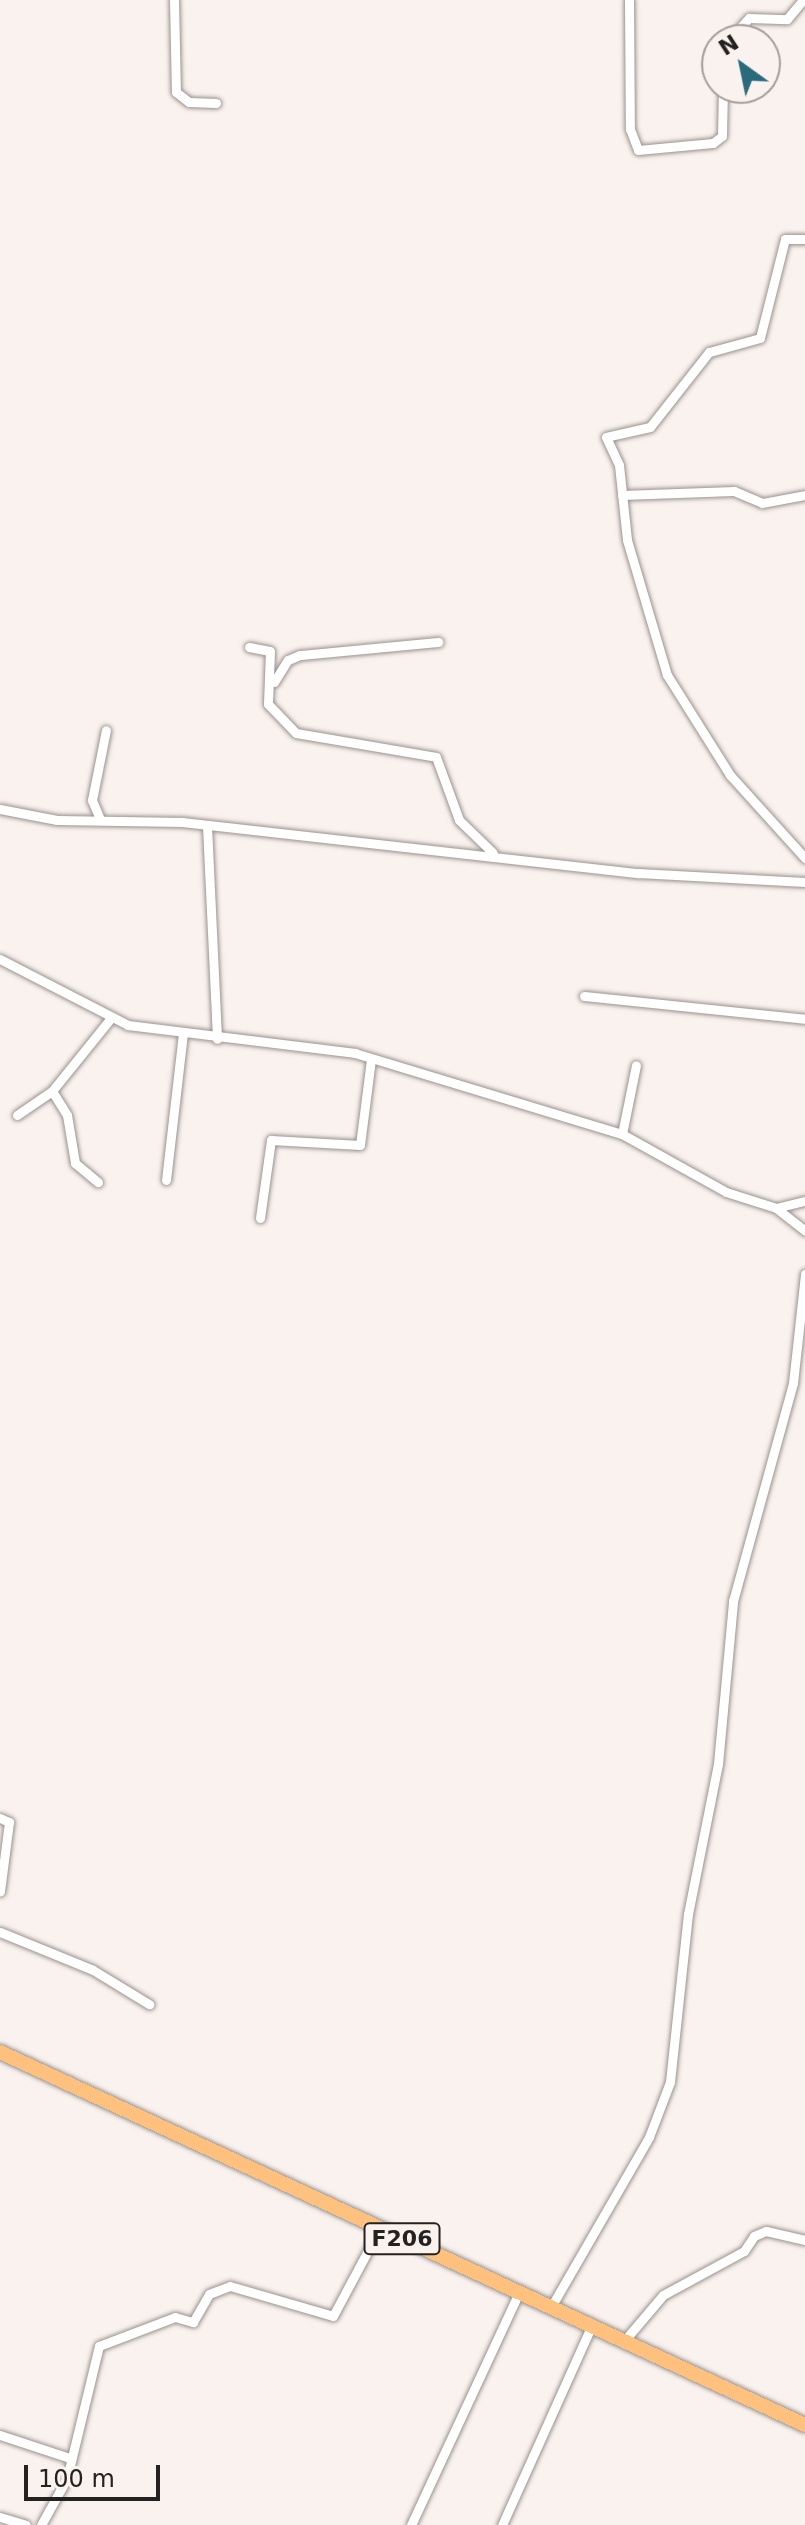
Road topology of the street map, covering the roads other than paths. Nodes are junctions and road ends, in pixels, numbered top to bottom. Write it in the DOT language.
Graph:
graph roads {
  1 [pos="174,0"];
  2 [pos="629,0"];
  3 [pos="803,0"];
  4 [pos="744,24"];
  5 [pos="216,103"];
  6 [pos="723,104"];
  7 [pos="805,239"];
  8 [pos="622,495"];
  9 [pos="805,495"];
  10 [pos="438,642"];
  11 [pos="249,647"];
  12 [pos="271,689"];
  13 [pos="106,730"];
  14 [pos="0,809"];
  15 [pos="100,819"];
  16 [pos="207,826"];
  17 [pos="496,854"];
  18 [pos="805,858"];
  19 [pos="805,882"];
  20 [pos="0,959"];
  21 [pos="584,996"];
  22 [pos="111,1018"];
  23 [pos="805,1019"];
  24 [pos="183,1032"];
  25 [pos="217,1039"];
  26 [pos="371,1059"];
  27 [pos="636,1065"];
  28 [pos="52,1091"];
  29 [pos="17,1115"];
  30 [pos="622,1134"];
  31 [pos="166,1180"];
  32 [pos="98,1182"];
  33 [pos="805,1201"];
  34 [pos="776,1208"];
  35 [pos="260,1218"];
  36 [pos="805,1231"];
  37 [pos="805,1274"];
  38 [pos="0,1818"];
  39 [pos="0,1891"];
  40 [pos="0,1932"];
  41 [pos="149,2004"];
  42 [pos="0,2052"];
  43 [pos="380,2228"];
  44 [pos="805,2240"];
  45 [pos="518,2295"];
  46 [pos="551,2307"];
  47 [pos="591,2327"];
  48 [pos="624,2341"];
  49 [pos="805,2425"];
  50 [pos="0,2435"];
  51 [pos="67,2457"];
  52 [pos="0,2517"];
  53 [pos="26,2525"];
  54 [pos="41,2525"];
  55 [pos="411,2525"];
  56 [pos="502,2525"];
  1 -- 5 [label="street"];
  2 -- 6 [label="street"];
  3 -- 4 [label="street"];
  7 -- 8 [label="street"];
  8 -- 9 [label="street"];
  8 -- 18 [label="street"];
  10 -- 12 [label="street"];
  11 -- 12 [label="street"];
  12 -- 17 [label="street"];
  13 -- 15 [label="street"];
  14 -- 15 [label="street"];
  15 -- 16 [label="street"];
  16 -- 17 [label="street"];
  16 -- 25 [label="street"];
  17 -- 19 [label="street"];
  20 -- 22 [label="street"];
  21 -- 23 [label="street"];
  22 -- 24 [label="street"];
  22 -- 28 [label="street"];
  24 -- 25 [label="street"];
  24 -- 31 [label="street"];
  25 -- 26 [label="street"];
  26 -- 30 [label="street"];
  26 -- 35 [label="street"];
  27 -- 30 [label="street"];
  28 -- 29 [label="street"];
  28 -- 32 [label="street"];
  30 -- 34 [label="street"];
  33 -- 34 [label="street"];
  34 -- 36 [label="street"];
  37 -- 46 [label="street"];
  38 -- 39 [label="street"];
  40 -- 41 [label="street"];
  42 -- 43 [label="main road, F206"];
  43 -- 45 [label="main road, F206"];
  43 -- 51 [label="street"];
  44 -- 48 [label="street"];
  45 -- 46 [label="main road, F206"];
  45 -- 55 [label="street"];
  46 -- 47 [label="main road, F206"];
  47 -- 48 [label="main road, F206"];
  47 -- 56 [label="street"];
  48 -- 49 [label="main road, F206"];
  50 -- 51 [label="street"];
  51 -- 54 [label="street"];
  52 -- 53 [label="street"];
}
